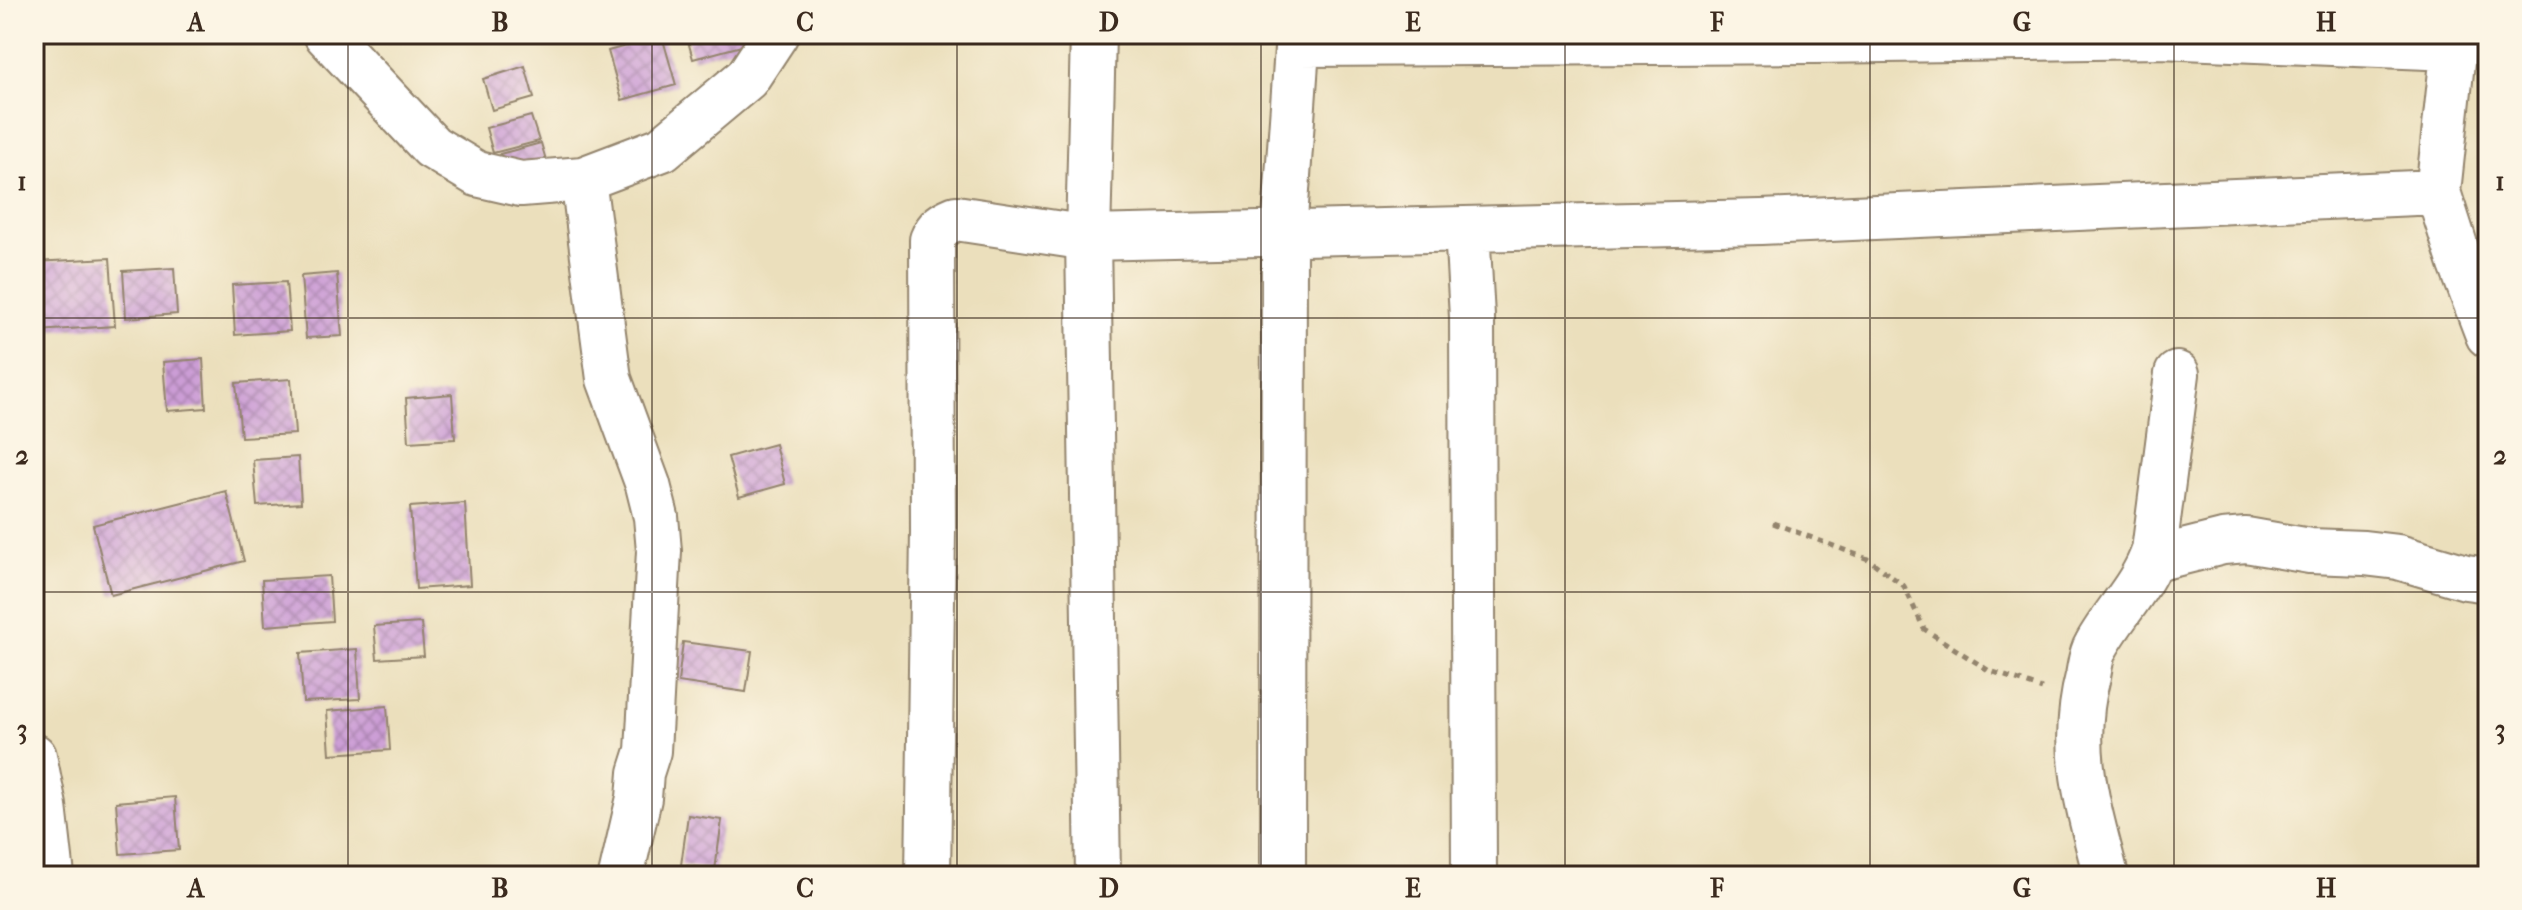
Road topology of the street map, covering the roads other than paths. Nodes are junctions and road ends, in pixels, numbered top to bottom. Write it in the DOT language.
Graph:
graph roads {
  1 [pos="326,34"];
  2 [pos="776,34"];
  3 [pos="1093,34"];
  4 [pos="1298,39"];
  5 [pos="2453,41"];
  6 [pos="583,179"];
  7 [pos="2438,192"];
  8 [pos="1467,229"];
  9 [pos="1284,233"];
  10 [pos="1088,238"];
  11 [pos="2488,335"];
  12 [pos="2177,374"];
  13 [pos="2151,560"];
  14 [pos="2488,580"];
  15 [pos="34,756"];
  16 [pos="52,876"];
  17 [pos="621,876"];
  18 [pos="928,876"];
  19 [pos="1098,876"];
  20 [pos="1283,876"];
  21 [pos="1474,876"];
  22 [pos="2106,876"];
  1 -- 6 [label="street"];
  2 -- 6 [label="street"];
  3 -- 10 [label="street"];
  4 -- 5 [label="street"];
  4 -- 9 [label="street"];
  5 -- 7 [label="street"];
  6 -- 17 [label="street"];
  7 -- 8 [label="street"];
  7 -- 11 [label="street"];
  8 -- 9 [label="street"];
  8 -- 21 [label="street"];
  9 -- 10 [label="street"];
  9 -- 20 [label="street"];
  10 -- 18 [label="street"];
  10 -- 19 [label="street"];
  12 -- 13 [label="street"];
  13 -- 14 [label="street"];
  13 -- 22 [label="street"];
  15 -- 16 [label="street"];
}
